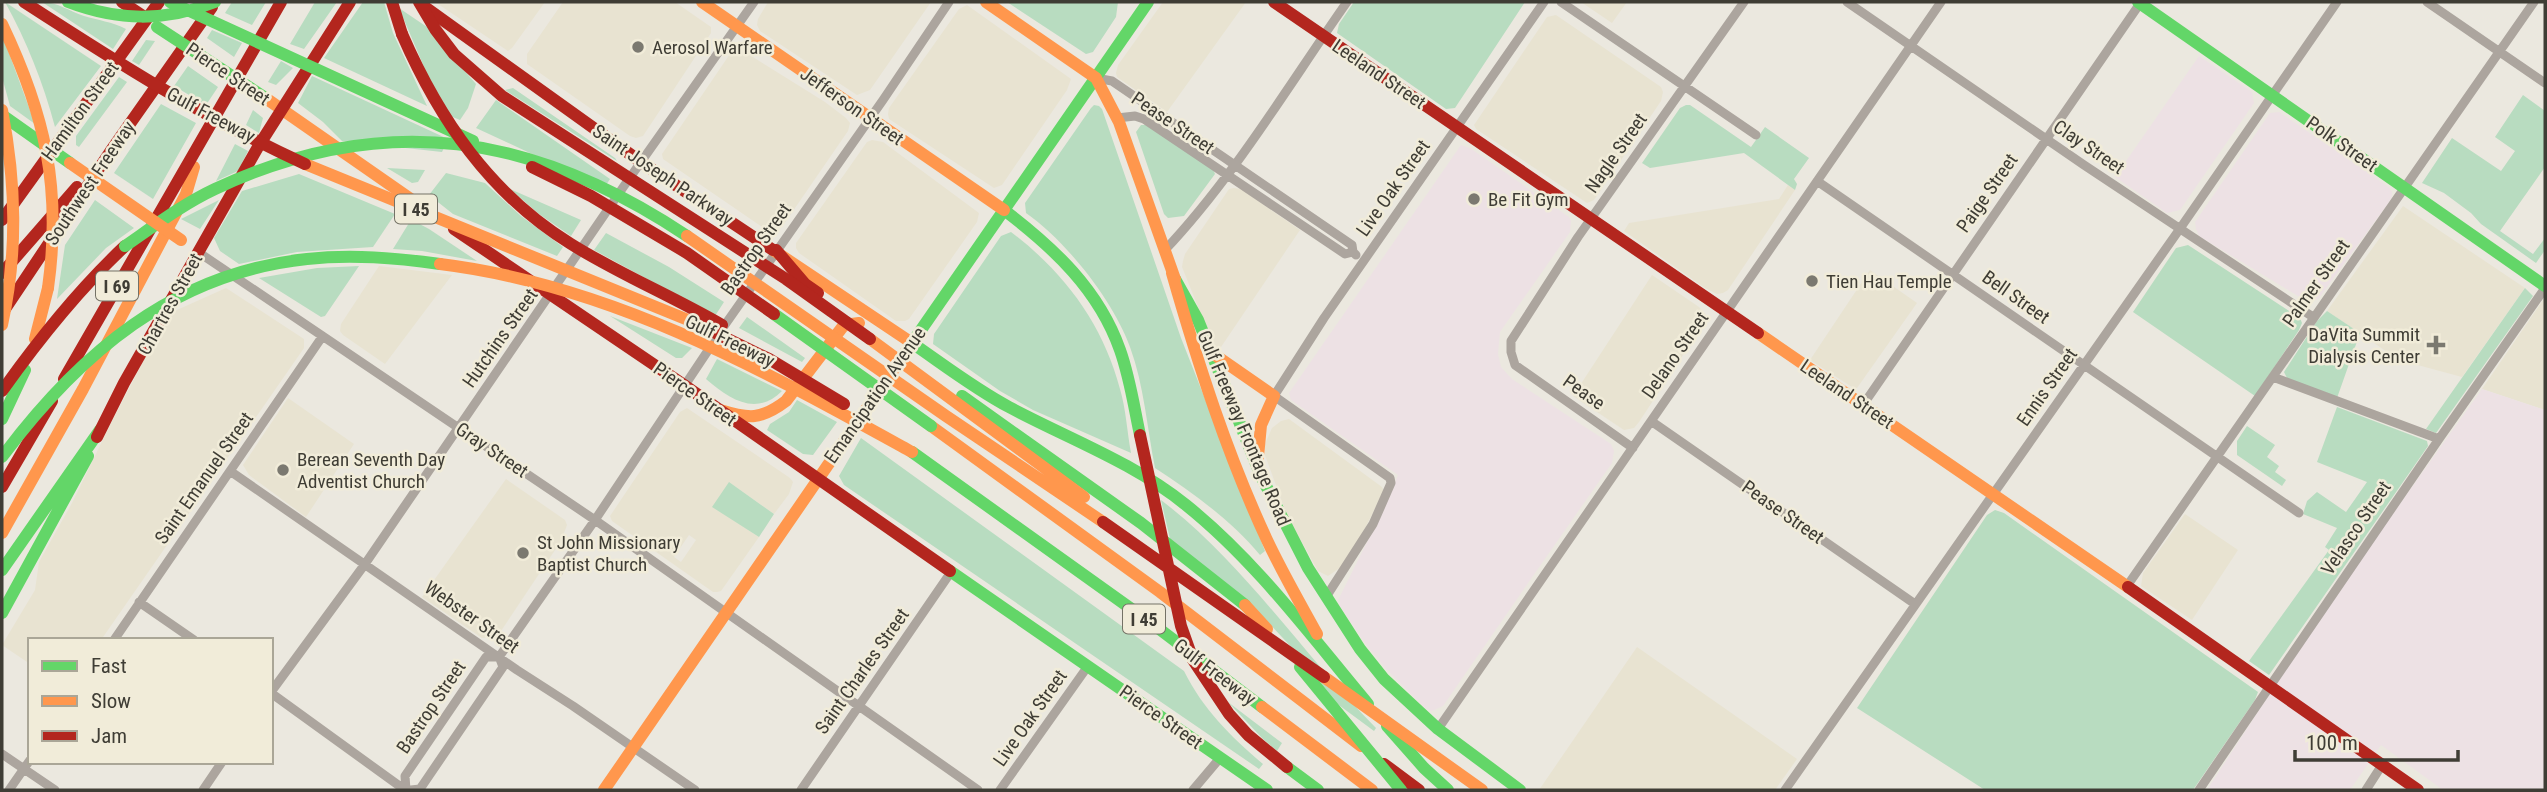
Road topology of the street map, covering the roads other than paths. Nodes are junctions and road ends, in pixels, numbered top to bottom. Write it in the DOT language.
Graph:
graph roads {
  1 [pos="24,2"];
  2 [pos="68,2"];
  3 [pos="122,2"];
  4 [pos="159,2"];
  5 [pos="170,2"];
  6 [pos="216,2"];
  7 [pos="281,2"];
  8 [pos="350,2"];
  9 [pos="392,2"];
  10 [pos="418,2"];
  11 [pos="702,2"];
  12 [pos="754,2"];
  13 [pos="949,2"];
  14 [pos="986,2"];
  15 [pos="1148,2"];
  16 [pos="1274,2"];
  17 [pos="1347,2"];
  18 [pos="1544,2"];
  19 [pos="1562,2"];
  20 [pos="1744,2"];
  21 [pos="1847,2"];
  22 [pos="1941,2"];
  23 [pos="2140,2"];
  24 [pos="2337,2"];
  25 [pos="2427,2"];
  26 [pos="2535,2"];
  27 [pos="152,23"];
  28 [pos="2,24"];
  29 [pos="737,26"];
  30 [pos="1323,36"];
  31 [pos="1910,45"];
  32 [pos="2500,52"];
  33 [pos="1096,78"];
  34 [pos="2545,83"];
  35 [pos="1685,87"];
  36 [pos="2273,95"];
  37 [pos="280,110"];
  38 [pos="2,113"];
  39 [pos="1117,118"];
  40 [pos="870,119"];
  41 [pos="1457,127"];
  42 [pos="1756,135"];
  43 [pos="2046,139"];
  44 [pos="199,148"];
  45 [pos="52,150"];
  46 [pos="110,152"];
  47 [pos="641,162"];
  48 [pos="1234,164"];
  49 [pos="1227,175"];
  50 [pos="1817,181"];
  51 [pos="2405,188"];
  52 [pos="1004,210"];
  53 [pos="2,219"];
  54 [pos="1591,219"];
  55 [pos="2179,230"];
  56 [pos="776,250"];
  57 [pos="1164,251"];
  58 [pos="198,252"];
  59 [pos="1353,252"];
  60 [pos="1364,261"];
  61 [pos="2,273"];
  62 [pos="1172,273"];
  63 [pos="1953,274"];
  64 [pos="2545,287"];
  65 [pos="550,296"];
  66 [pos="1726,313"];
  67 [pos="2,314"];
  68 [pos="2313,317"];
  69 [pos="861,323"];
  70 [pos="2,325"];
  71 [pos="323,337"];
  72 [pos="912,343"];
  73 [pos="1211,353"];
  74 [pos="904,354"];
  75 [pos="1515,365"];
  76 [pos="2084,365"];
  77 [pos="2273,376"];
  78 [pos="684,385"];
  79 [pos="822,389"];
  80 [pos="2,391"];
  81 [pos="1273,396"];
  82 [pos="1863,405"];
  83 [pos="720,410"];
  84 [pos="2,419"];
  85 [pos="1651,421"];
  86 [pos="459,428"];
  87 [pos="100,430"];
  88 [pos="2439,439"];
  89 [pos="1633,448"];
  90 [pos="912,452"];
  91 [pos="2,457"];
  92 [pos="2218,457"];
  93 [pos="230,471"];
  94 [pos="1261,476"];
  95 [pos="817,480"];
  96 [pos="2,487"];
  97 [pos="1993,495"];
  98 [pos="2299,513"];
  99 [pos="595,520"];
  100 [pos="2,533"];
  101 [pos="1147,552"];
  102 [pos="365,564"];
  103 [pos="2,570"];
  104 [pos="951,572"];
  105 [pos="2127,586"];
  106 [pos="1326,597"];
  107 [pos="139,602"];
  108 [pos="1916,604"];
  109 [pos="2,613"];
  110 [pos="724,614"];
  111 [pos="115,638"];
  112 [pos="191,638"];
  113 [pos="499,657"];
  114 [pos="1088,666"];
  115 [pos="1336,667"];
  116 [pos="2269,686"];
  117 [pos="273,690"];
  118 [pos="273,694"];
  119 [pos="859,706"];
  120 [pos="1438,729"];
  121 [pos="634,748"];
  122 [pos="2,754"];
  123 [pos="1220,758"];
  124 [pos="28,763"];
  125 [pos="221,764"];
  126 [pos="2382,765"];
  127 [pos="24,769"];
  128 [pos="9,790"];
  129 [pos="55,790"];
  130 [pos="202,790"];
  131 [pos="407,790"];
  132 [pos="604,790"];
  133 [pos="695,790"];
  134 [pos="801,790"];
  135 [pos="978,790"];
  136 [pos="1000,790"];
  137 [pos="1193,790"];
  138 [pos="1267,790"];
  139 [pos="1318,790"];
  140 [pos="1373,790"];
  141 [pos="1402,790"];
  142 [pos="1419,790"];
  143 [pos="1448,790"];
  144 [pos="1482,790"];
  145 [pos="1520,790"];
  146 [pos="1785,790"];
  147 [pos="2199,790"];
  148 [pos="2366,790"];
  149 [pos="2418,790"];
  1 -- 79 [label="main road, Gulf Freeway / I 45, bridge"];
  2 -- 6 [label="main road, bridge"];
  3 -- 27 [label="main road, Pierce Street"];
  4 -- 27 [label="main road, Hamilton Street"];
  5 -- 142 [label="main road, Gulf Freeway / I 45, bridge"];
  6 -- 46 [label="main road, Southwest Freeway"];
  7 -- 44 [label="main road, I 69"];
  8 -- 37 [label="main road, Chartres Street"];
  9 -- 79 [label="main road, bridge"];
  10 -- 47 [label="main road, Saint Joseph Parkway"];
  10 -- 101 [label="main road, bridge"];
  11 -- 29 [label="main road, Jefferson Street"];
  12 -- 29 [label="street, Hutchins Street"];
  13 -- 40 [label="street, Bastrop Street"];
  14 -- 33 [label="main road, Pease Street"];
  15 -- 33 [label="main road, Emancipation Avenue"];
  16 -- 30 [label="main road, Leeland Street"];
  17 -- 30 [label="street"];
  18 -- 41 [label="street, Live Oak Street"];
  19 -- 35 [label="street"];
  20 -- 35 [label="street, Nagle Street"];
  21 -- 31 [label="street, Clay Street"];
  22 -- 31 [label="street, Delano Street"];
  23 -- 36 [label="main road, Polk Street"];
  23 -- 43 [label="street, Paige Street"];
  24 -- 36 [label="street, Ennis Street"];
  25 -- 32 [label="street"];
  26 -- 32 [label="street, Palmer Street"];
  27 -- 37 [label="main road, Pierce Street, bridge"];
  27 -- 45 [label="main road, Hamilton Street"];
  28 -- 84 [label="main road, bridge"];
  29 -- 40 [label="main road, Jefferson Street"];
  29 -- 47 [label="street, Hutchins Street"];
  30 -- 41 [label="main road, Leeland Street"];
  30 -- 48 [label="street"];
  31 -- 43 [label="street, Clay Street"];
  31 -- 50 [label="street, Delano Street"];
  32 -- 34 [label="street"];
  32 -- 51 [label="street, Palmer Street"];
  33 -- 39 [label="main road, Gulf Freeway Frontage Road"];
  33 -- 48 [label="street, Pease Street"];
  33 -- 52 [label="main road, Emancipation Avenue"];
  35 -- 42 [label="street"];
  35 -- 54 [label="street, Nagle Street"];
  36 -- 51 [label="main road, Polk Street"];
  36 -- 55 [label="street, Ennis Street"];
  37 -- 58 [label="main road, Chartres Street"];
  37 -- 65 [label="main road, Pierce Street"];
  38 -- 45 [label="main road, Gray Street"];
  38 -- 70 [label="main road, bridge"];
  39 -- 49 [label="street, Pease Street"];
  39 -- 57 [label="main road, Gulf Freeway Frontage Road"];
  40 -- 52 [label="main road, Jefferson Street"];
  40 -- 56 [label="street, Bastrop Street"];
  41 -- 54 [label="main road, Leeland Street"];
  41 -- 60 [label="street, Live Oak Street"];
  43 -- 55 [label="street, Clay Street"];
  43 -- 63 [label="street, Paige Street"];
  44 -- 96 [label="main road, I 69"];
  44 -- 100 [label="main road"];
  45 -- 53 [label="main road, Hamilton Street"];
  45 -- 58 [label="main road, Gray Street, bridge"];
  46 -- 61 [label="main road"];
  46 -- 67 [label="main road, Southwest Freeway"];
  47 -- 56 [label="main road, Saint Joseph Parkway"];
  47 -- 65 [label="street, Hutchins Street"];
  48 -- 49 [label="street"];
  48 -- 59 [label="street, Pease Street"];
  49 -- 57 [label="street"];
  49 -- 59 [label="street, Pease Street"];
  50 -- 63 [label="street, Bell Street"];
  50 -- 66 [label="street, Delano Street"];
  51 -- 64 [label="main road, Polk Street"];
  51 -- 68 [label="street, Palmer Street"];
  52 -- 72 [label="main road, Emancipation Avenue"];
  52 -- 139 [label="main road, Jefferson Street, bridge"];
  54 -- 66 [label="main road, Leeland Street"];
  54 -- 75 [label="street, Nagle Street"];
  55 -- 68 [label="street, Clay Street"];
  55 -- 76 [label="street, Ennis Street"];
  56 -- 69 [label="main road"];
  56 -- 72 [label="main road, Saint Joseph Parkway"];
  56 -- 78 [label="street, Bastrop Street"];
  57 -- 62 [label="main road, Gulf Freeway Frontage Road"];
  58 -- 71 [label="street, Gray Street"];
  58 -- 87 [label="main road, Chartres Street"];
  59 -- 60 [label="street, Pease Street"];
  60 -- 81 [label="street, Live Oak Street"];
  62 -- 73 [label="main road, Gulf Freeway Frontage Road"];
  62 -- 115 [label="main road"];
  63 -- 76 [label="street, Bell Street"];
  63 -- 82 [label="street, Paige Street"];
  64 -- 88 [label="street, Velasco Street"];
  65 -- 78 [label="main road, Pierce Street"];
  65 -- 86 [label="street, Hutchins Street"];
  66 -- 82 [label="main road, Leeland Street"];
  66 -- 85 [label="street, Delano Street"];
  68 -- 77 [label="street, Palmer Street"];
  69 -- 74 [label="main road"];
  69 -- 83 [label="main road"];
  71 -- 86 [label="street, Gray Street"];
  71 -- 93 [label="street, Saint Emanuel Street"];
  72 -- 74 [label="main road, Emancipation Avenue"];
  72 -- 115 [label="main road, Saint Joseph Parkway"];
  73 -- 81 [label="main road"];
  73 -- 94 [label="main road, Gulf Freeway Frontage Road"];
  74 -- 95 [label="main road, Emancipation Avenue"];
  74 -- 141 [label="main road, bridge"];
  75 -- 89 [label="street, Pease"];
  76 -- 92 [label="street, Bell Street"];
  76 -- 97 [label="street, Ennis Street"];
  77 -- 88 [label="street"];
  77 -- 92 [label="street, Palmer Street"];
  78 -- 83 [label="main road, Pierce Street"];
  78 -- 99 [label="street, Bastrop Street"];
  79 -- 90 [label="main road, Gulf Freeway / I 45, bridge"];
  80 -- 101 [label="main road, bridge"];
  81 -- 94 [label="main road"];
  81 -- 106 [label="street"];
  82 -- 97 [label="main road, Leeland Street"];
  83 -- 95 [label="main road, Pierce Street"];
  85 -- 89 [label="street, Delano Street"];
  85 -- 108 [label="street, Pease Street"];
  86 -- 99 [label="street, Gray Street"];
  86 -- 102 [label="street, Hutchins Street"];
  87 -- 103 [label="main road"];
  87 -- 109 [label="main road, Chartres Street"];
  88 -- 116 [label="street, Velasco Street"];
  89 -- 120 [label="street, Delano Street"];
  90 -- 91 [label="main road, bridge"];
  90 -- 140 [label="main road, Gulf Freeway / I 45"];
  92 -- 98 [label="street, Bell Street"];
  92 -- 105 [label="street, Palmer Street"];
  93 -- 102 [label="street, Webster Street"];
  93 -- 107 [label="street, Saint Emanuel Street"];
  94 -- 106 [label="main road, Gulf Freeway Frontage Road"];
  95 -- 104 [label="main road, Pierce Street"];
  95 -- 110 [label="main road, Emancipation Avenue"];
  97 -- 105 [label="main road, Leeland Street"];
  97 -- 108 [label="street, Ennis Street"];
  99 -- 110 [label="street, Gray Street"];
  99 -- 113 [label="street, Bastrop Street"];
  101 -- 144 [label="main road, bridge"];
  102 -- 113 [label="street, Webster Street"];
  102 -- 117 [label="street, Hutchins Street"];
  104 -- 114 [label="main road, Pierce Street"];
  104 -- 119 [label="street, Saint Charles Street"];
  105 -- 116 [label="main road, Leeland Street"];
  106 -- 120 [label="main road, Gulf Freeway Frontage Road"];
  107 -- 111 [label="street, Saint Emanuel Street"];
  107 -- 112 [label="street"];
  108 -- 146 [label="street, Ennis Street"];
  110 -- 119 [label="street, Gray Street"];
  110 -- 121 [label="main road, Emancipation Avenue"];
  113 -- 121 [label="street, Webster Street"];
  113 -- 131 [label="street, Bastrop Street"];
  113 -- 131 [label="street, Bastrop Street"];
  114 -- 123 [label="main road, Pierce Street"];
  114 -- 136 [label="street, Live Oak Street"];
  115 -- 143 [label="main road"];
  116 -- 126 [label="main road, Leeland Street"];
  116 -- 147 [label="street, Velasco Street"];
  118 -- 131 [label="street"];
  119 -- 134 [label="street, Saint Charles Street"];
  119 -- 135 [label="street, Gray Street"];
  120 -- 145 [label="main road, Gulf Freeway Frontage Road"];
  121 -- 132 [label="main road, Emancipation Avenue"];
  121 -- 133 [label="street, Webster Street"];
  122 -- 127 [label="street"];
  123 -- 137 [label="street"];
  123 -- 138 [label="main road, Pierce Street"];
  124 -- 127 [label="street"];
  125 -- 130 [label="street"];
  126 -- 148 [label="street"];
  126 -- 149 [label="main road, Leeland Street"];
  127 -- 128 [label="street"];
  127 -- 129 [label="street"];
}
